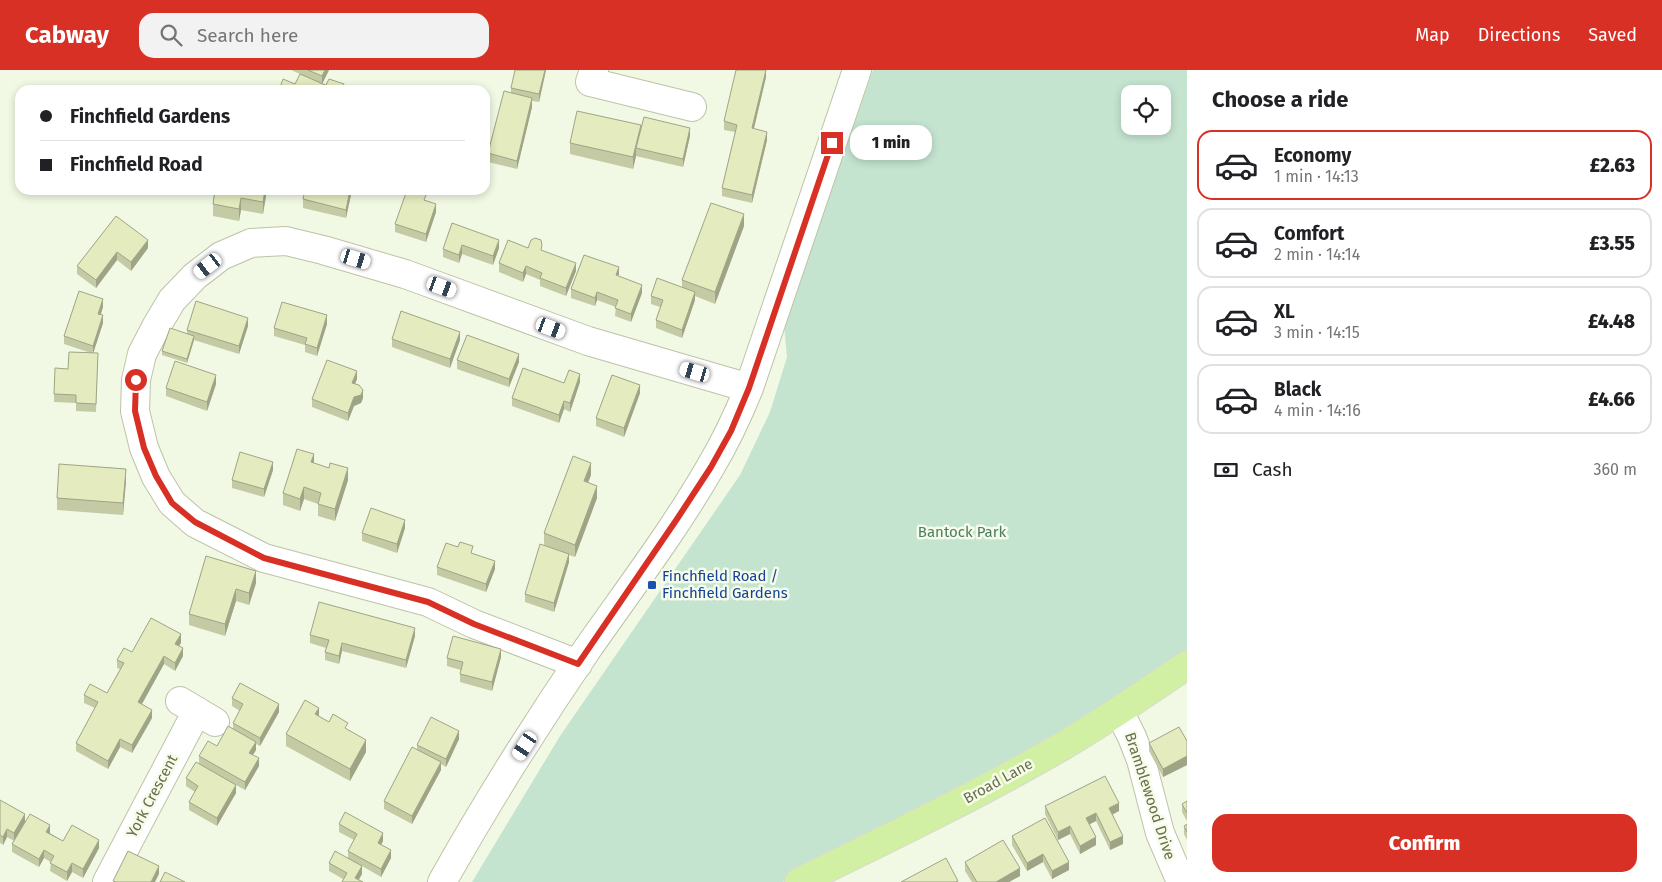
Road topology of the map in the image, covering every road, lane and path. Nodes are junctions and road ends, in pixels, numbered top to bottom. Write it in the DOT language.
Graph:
graph roads {
  1 [pos="594,70"];
  2 [pos="857,70"];
  3 [pos="692,107"];
  4 [pos="749,388"];
  5 [pos="578,664"];
  6 [pos="1187,665"];
  7 [pos="197,711"];
  8 [pos="1118,711"];
  9 [pos="107,882"];
  10 [pos="442,882"];
  11 [pos="800,882"];
  12 [pos="1181,882"];
  1 -- 3 [label="street"];
  2 -- 4 [label="street"];
  4 -- 5 [label="street"];
  4 -- 5 [label="street"];
  5 -- 10 [label="street"];
  6 -- 8 [label="main road, Broad Lane"];
  7 -- 9 [label="street, York Crescent"];
  8 -- 11 [label="main road, Broad Lane"];
  8 -- 12 [label="street, Bramblewood Drive"];
}
